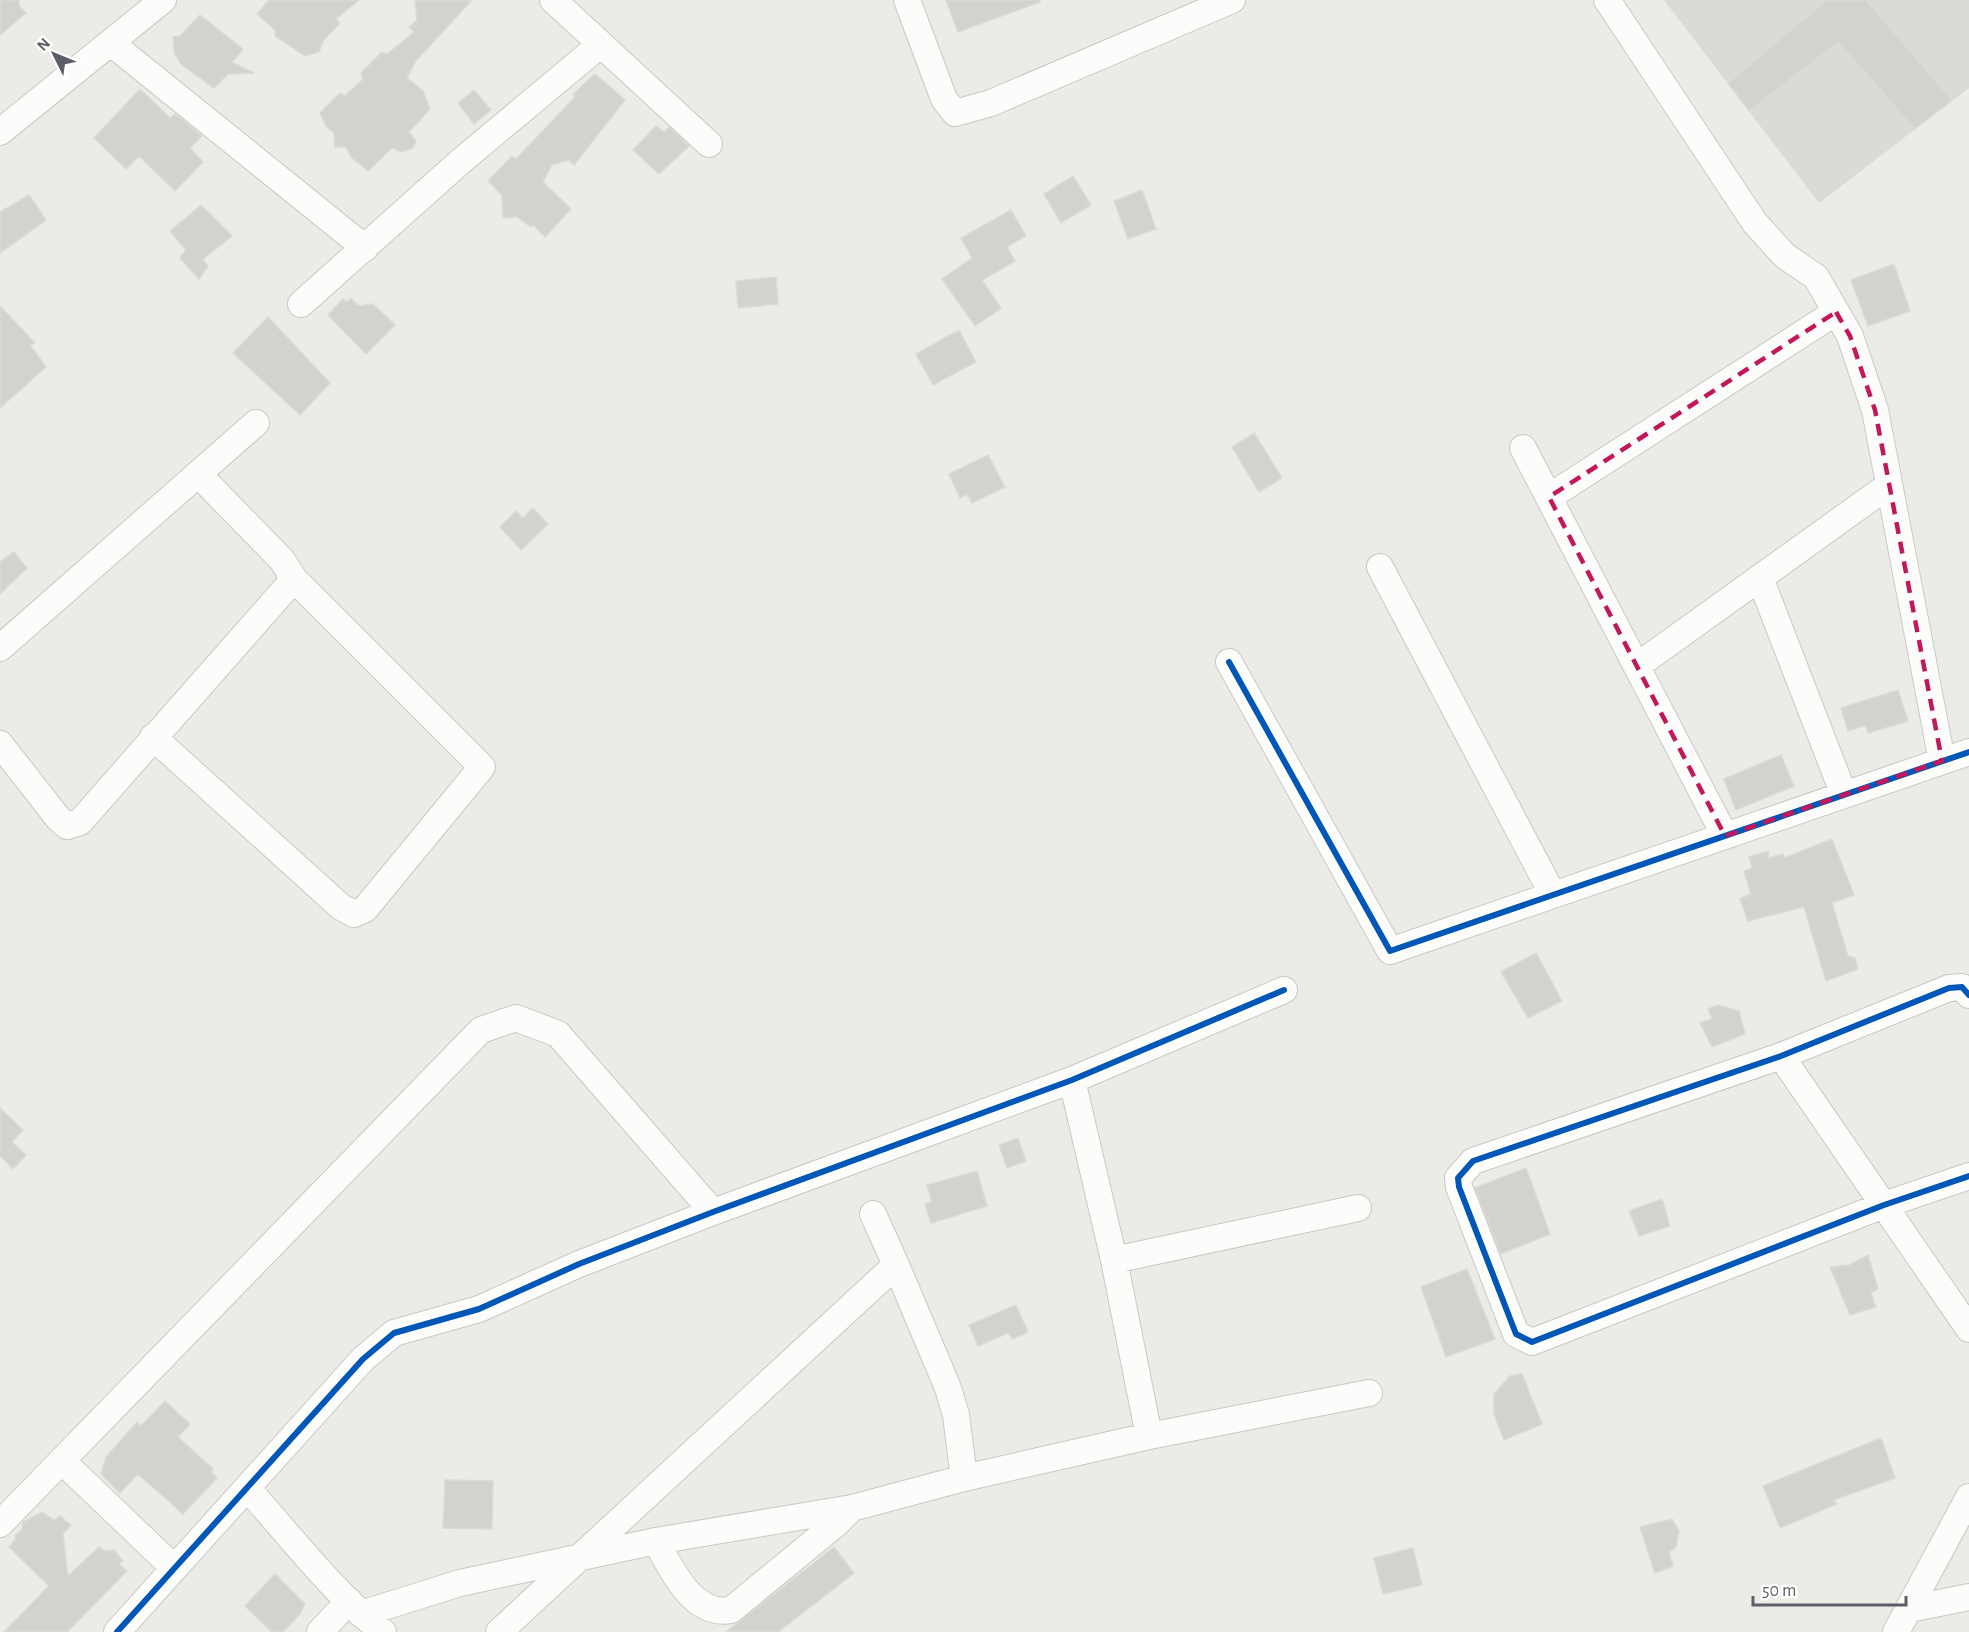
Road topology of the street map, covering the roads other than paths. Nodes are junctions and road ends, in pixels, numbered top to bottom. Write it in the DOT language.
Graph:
graph roads {
  1 [pos="163,0"];
  2 [pos="553,0"];
  3 [pos="907,0"];
  4 [pos="1232,0"];
  5 [pos="1607,0"];
  6 [pos="111,43"];
  7 [pos="600,45"];
  8 [pos="0,132"];
  9 [pos="709,144"];
  10 [pos="365,248"];
  11 [pos="301,304"];
  12 [pos="1836,312"];
  13 [pos="256,423"];
  14 [pos="1523,448"];
  15 [pos="198,474"];
  16 [pos="1889,484"];
  17 [pos="1549,497"];
  18 [pos="1380,567"];
  19 [pos="1760,578"];
  20 [pos="294,579"];
  21 [pos="0,648"];
  22 [pos="1229,662"];
  23 [pos="1637,666"];
  24 [pos="153,737"];
  25 [pos="0,744"];
  26 [pos="1969,752"];
  27 [pos="1942,760"];
  28 [pos="1844,795"];
  29 [pos="1725,836"];
  30 [pos="1553,895"];
  31 [pos="1284,990"];
  32 [pos="1969,995"];
  33 [pos="1781,1056"];
  34 [pos="1072,1080"];
  35 [pos="1969,1176"];
  36 [pos="1884,1205"];
  37 [pos="1358,1208"];
  38 [pos="713,1212"];
  39 [pos="873,1214"];
  40 [pos="1114,1260"];
  41 [pos="896,1265"];
  42 [pos="1969,1329"];
  43 [pos="1369,1393"];
  44 [pos="1149,1436"];
  45 [pos="62,1461"];
  46 [pos="964,1478"];
  47 [pos="247,1488"];
  48 [pos="1969,1497"];
  49 [pos="852,1508"];
  50 [pos="0,1524"];
  51 [pos="656,1541"];
  52 [pos="585,1554"];
  53 [pos="174,1568"];
  54 [pos="1969,1597"];
  55 [pos="355,1608"];
  56 [pos="1909,1609"];
  57 [pos="117,1632"];
  58 [pos="320,1632"];
  59 [pos="383,1632"];
  60 [pos="499,1632"];
  61 [pos="1896,1632"];
  1 -- 6 [label="street"];
  2 -- 7 [label="street"];
  3 -- 4 [label="street"];
  5 -- 12 [label="street"];
  6 -- 8 [label="street"];
  6 -- 10 [label="street"];
  7 -- 9 [label="street"];
  7 -- 10 [label="street"];
  10 -- 11 [label="street"];
  12 -- 16 [label="street"];
  12 -- 17 [label="street"];
  13 -- 15 [label="street"];
  14 -- 17 [label="street"];
  15 -- 20 [label="street"];
  15 -- 21 [label="street"];
  16 -- 19 [label="street"];
  16 -- 27 [label="street"];
  17 -- 23 [label="street"];
  18 -- 30 [label="street"];
  19 -- 23 [label="street"];
  19 -- 28 [label="street"];
  20 -- 24 [label="street"];
  20 -- 24 [label="street"];
  22 -- 30 [label="street"];
  23 -- 29 [label="street"];
  24 -- 25 [label="street"];
  26 -- 27 [label="street"];
  27 -- 28 [label="street"];
  28 -- 29 [label="street"];
  29 -- 30 [label="street"];
  31 -- 34 [label="street"];
  32 -- 33 [label="street"];
  33 -- 36 [label="street"];
  33 -- 36 [label="street"];
  34 -- 38 [label="street"];
  34 -- 40 [label="street"];
  35 -- 36 [label="street"];
  36 -- 42 [label="street"];
  37 -- 40 [label="street"];
  38 -- 45 [label="street"];
  38 -- 47 [label="street"];
  39 -- 41 [label="street"];
  40 -- 44 [label="street"];
  41 -- 46 [label="street"];
  41 -- 52 [label="street"];
  43 -- 44 [label="street"];
  44 -- 46 [label="street"];
  45 -- 50 [label="street"];
  45 -- 53 [label="street"];
  46 -- 49 [label="street"];
  47 -- 53 [label="street"];
  47 -- 55 [label="street"];
  48 -- 56 [label="street"];
  49 -- 51 [label="street"];
  49 -- 51 [label="street"];
  51 -- 52 [label="street"];
  52 -- 55 [label="street"];
  52 -- 60 [label="street"];
  53 -- 57 [label="street"];
  54 -- 56 [label="street"];
  55 -- 58 [label="street"];
  55 -- 59 [label="street"];
  56 -- 61 [label="street"];
}
